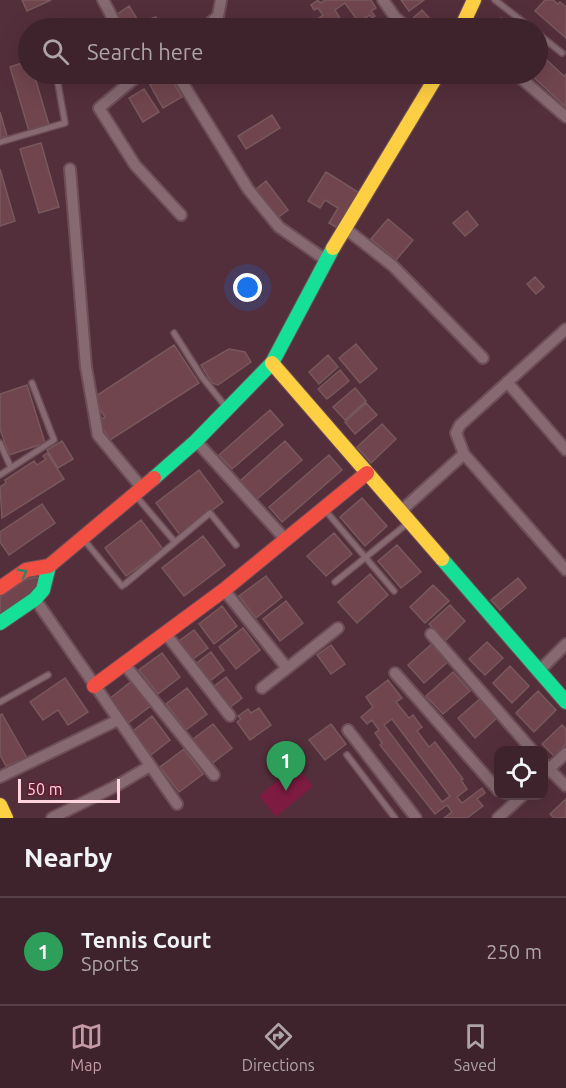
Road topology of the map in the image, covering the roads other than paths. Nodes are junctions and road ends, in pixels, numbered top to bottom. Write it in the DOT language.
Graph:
graph roads {
  1 [pos="103,0"];
  2 [pos="221,0"];
  3 [pos="383,0"];
  4 [pos="474,0"];
  5 [pos="495,0"];
  6 [pos="113,18"];
  7 [pos="216,18"];
  8 [pos="399,18"];
  9 [pos="466,18"];
  10 [pos="518,18"];
  11 [pos="548,42"];
  12 [pos="562,53"];
  13 [pos="57,84"];
  14 [pos="128,84"];
  15 [pos="183,84"];
  16 [pos="432,84"];
  17 [pos="528,84"];
  18 [pos="566,117"];
  19 [pos="0,142"];
  20 [pos="70,169"];
  21 [pos="182,214"];
  22 [pos="346,229"];
  23 [pos="326,260"];
  24 [pos="566,329"];
  25 [pos="174,333"];
  26 [pos="483,358"];
  27 [pos="272,363"];
  28 [pos="507,382"];
  29 [pos="32,383"];
  30 [pos="228,408"];
  31 [pos="196,441"];
  32 [pos="0,443"];
  33 [pos="566,449"];
  34 [pos="464,454"];
  35 [pos="11,468"];
  36 [pos="367,473"];
  37 [pos="0,476"];
  38 [pos="138,491"];
  39 [pos="324,508"];
  40 [pos="406,515"];
  41 [pos="84,539"];
  42 [pos="286,540"];
  43 [pos="175,542"];
  44 [pos="236,545"];
  45 [pos="366,557"];
  46 [pos="49,566"];
  47 [pos="566,570"];
  48 [pos="335,582"];
  49 [pos="0,588"];
  50 [pos="224,590"];
  51 [pos="394,591"];
  52 [pos="35,599"];
  53 [pos="0,623"];
  54 [pos="338,628"];
  55 [pos="166,634"];
  56 [pos="431,634"];
  57 [pos="566,644"];
  58 [pos="125,665"];
  59 [pos="287,668"];
  60 [pos="538,672"];
  61 [pos="395,673"];
  62 [pos="48,675"];
  63 [pos="94,686"];
  64 [pos="262,688"];
  65 [pos="0,702"];
  66 [pos="566,702"];
  67 [pos="230,716"];
  68 [pos="118,720"];
  69 [pos="348,730"];
  70 [pos="529,746"];
  71 [pos="566,753"];
  72 [pos="347,755"];
  73 [pos="150,766"];
  74 [pos="548,767"];
  75 [pos="548,771"];
  76 [pos="214,775"];
  77 [pos="0,777"];
  78 [pos="494,785"];
  79 [pos="566,786"];
  80 [pos="507,800"];
  81 [pos="517,800"];
  82 [pos="0,804"];
  83 [pos="177,804"];
  84 [pos="512,806"];
  85 [pos="6,818"];
  86 [pos="52,818"];
  87 [pos="395,818"];
  88 [pos="416,818"];
  89 [pos="498,818"];
  1 -- 6 [label="street"];
  2 -- 7 [label="street"];
  3 -- 8 [label="street"];
  4 -- 9 [label="street"];
  5 -- 10 [label="lane"];
  11 -- 12 [label="lane"];
  13 -- 19 [label="lane"];
  14 -- 21 [label="street"];
  15 -- 23 [label="street"];
  16 -- 22 [label="street"];
  17 -- 18 [label="street"];
  20 -- 38 [label="street"];
  22 -- 23 [label="street"];
  22 -- 26 [label="street"];
  23 -- 27 [label="street"];
  24 -- 28 [label="street"];
  25 -- 30 [label="lane"];
  27 -- 30 [label="street"];
  27 -- 36 [label="street"];
  28 -- 33 [label="street"];
  28 -- 34 [label="street"];
  29 -- 35 [label="lane"];
  30 -- 31 [label="street"];
  31 -- 38 [label="street"];
  31 -- 42 [label="street"];
  32 -- 35 [label="lane"];
  34 -- 40 [label="street"];
  34 -- 47 [label="street"];
  35 -- 37 [label="lane"];
  36 -- 39 [label="street"];
  36 -- 40 [label="street"];
  38 -- 41 [label="street"];
  38 -- 43 [label="lane"];
  39 -- 42 [label="street"];
  39 -- 45 [label="lane"];
  40 -- 45 [label="lane"];
  40 -- 60 [label="street"];
  41 -- 43 [label="lane"];
  41 -- 46 [label="street"];
  42 -- 50 [label="street"];
  43 -- 44 [label="lane"];
  45 -- 48 [label="lane"];
  45 -- 51 [label="lane"];
  49 -- 46 [label="street, one-way"];
  46 -- 52 [label="street"];
  50 -- 55 [label="street"];
  50 -- 59 [label="street"];
  52 -- 53 [label="street"];
  52 -- 63 [label="street"];
  54 -- 59 [label="street"];
  55 -- 58 [label="street"];
  55 -- 67 [label="street"];
  56 -- 70 [label="street"];
  57 -- 60 [label="street"];
  58 -- 63 [label="street"];
  58 -- 76 [label="street"];
  59 -- 64 [label="street"];
  60 -- 66 [label="street"];
  61 -- 78 [label="street"];
  62 -- 65 [label="lane"];
  63 -- 68 [label="street"];
  68 -- 73 [label="street"];
  68 -- 77 [label="street"];
  69 -- 88 [label="street"];
  71 -- 74 [label="street"];
  72 -- 87 [label="lane"];
  73 -- 83 [label="street"];
  73 -- 86 [label="street"];
  75 -- 79 [label="street"];
  80 -- 84 [label="street"];
  81 -- 84 [label="street"];
  82 -- 85 [label="street"];
  84 -- 89 [label="street"];
}
